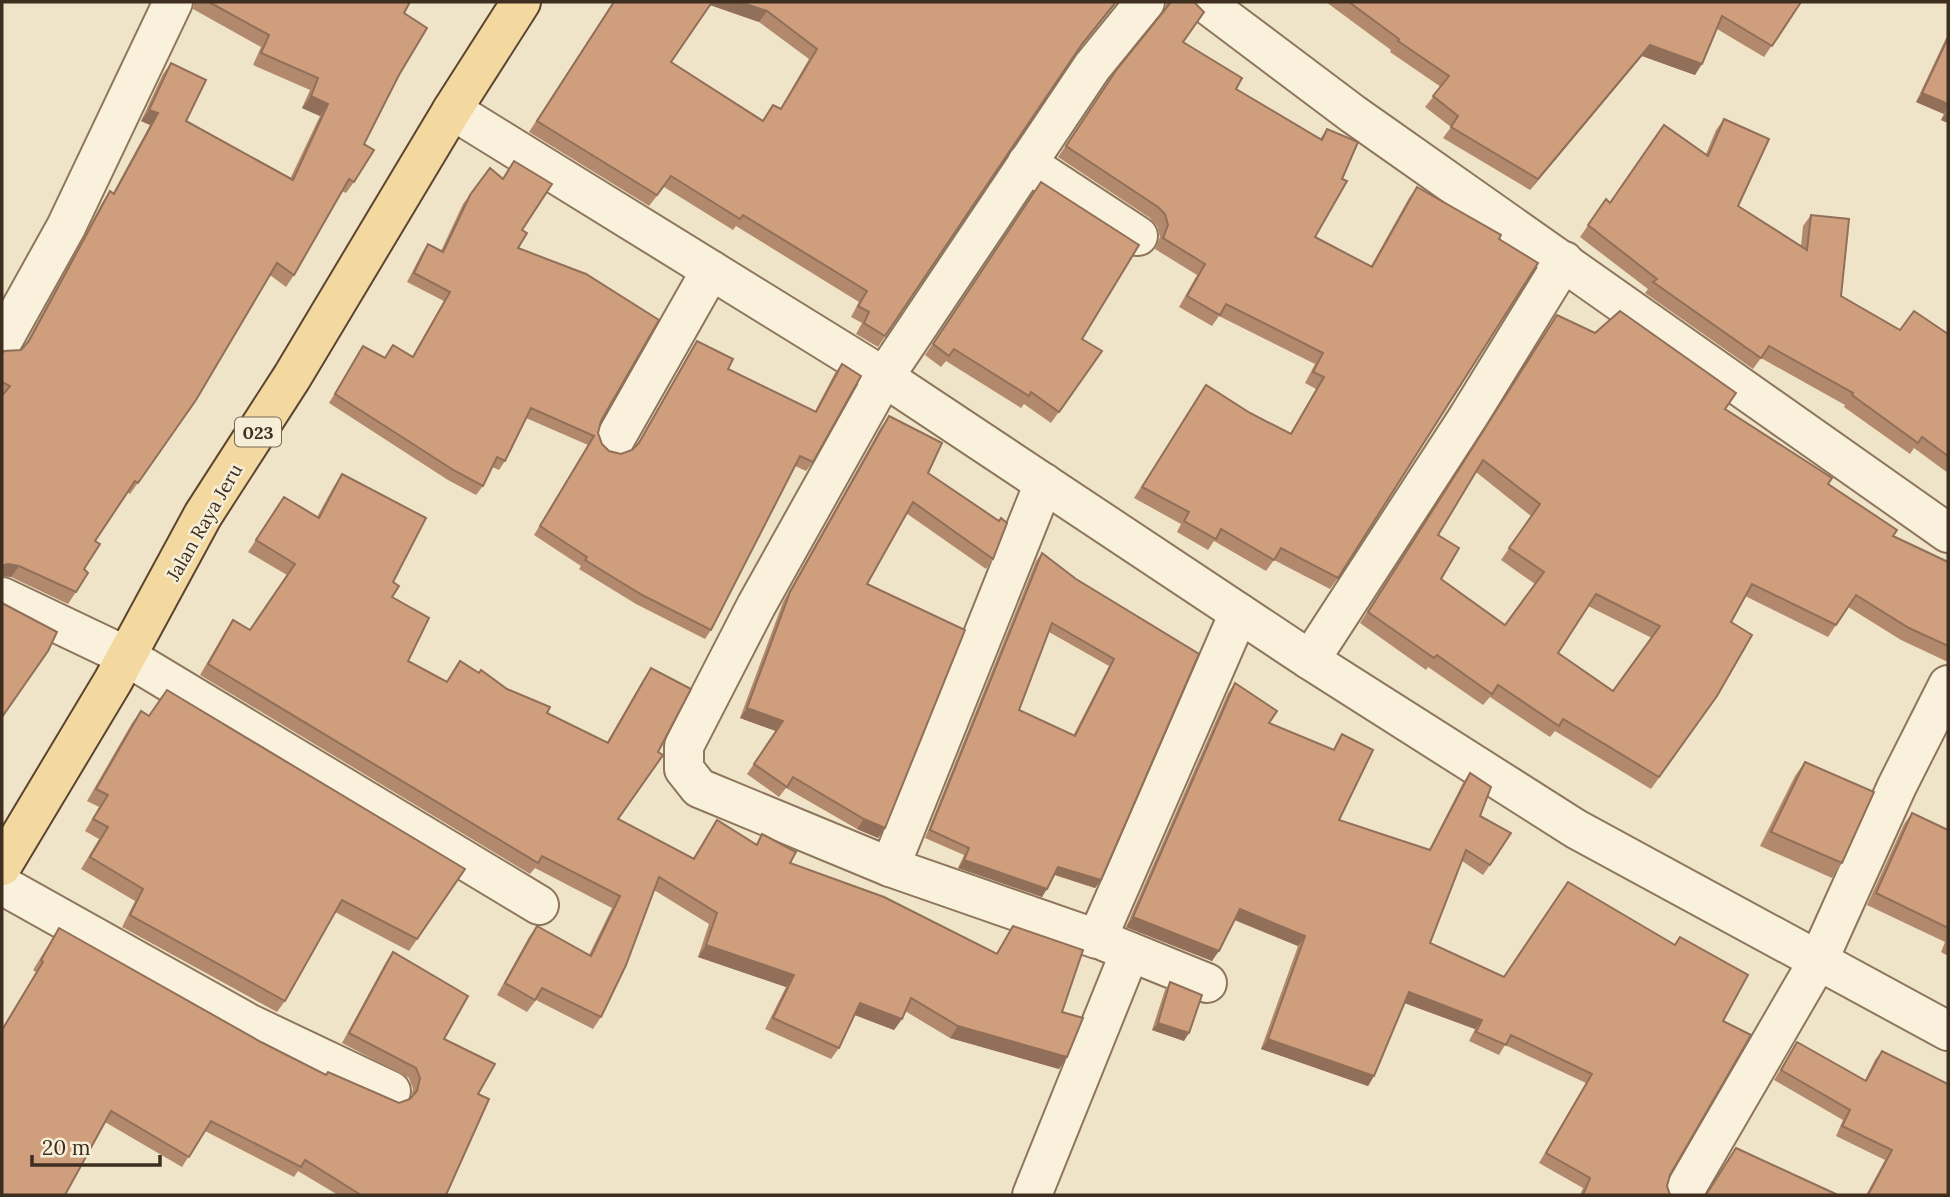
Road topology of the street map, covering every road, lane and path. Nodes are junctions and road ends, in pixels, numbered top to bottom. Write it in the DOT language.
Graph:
graph roads {
  1 [pos="173,2"];
  2 [pos="521,2"];
  3 [pos="1145,2"];
  4 [pos="1204,2"];
  5 [pos="452,110"];
  6 [pos="1027,163"];
  7 [pos="1138,236"];
  8 [pos="1564,261"];
  9 [pos="711,270"];
  10 [pos="2,342"];
  11 [pos="884,377"];
  12 [pos="614,441"];
  13 [pos="1044,483"];
  14 [pos="1948,533"];
  15 [pos="2,597"];
  16 [pos="1239,613"];
  17 [pos="126,656"];
  18 [pos="1310,660"];
  19 [pos="1948,685"];
  20 [pos="6,848"];
  21 [pos="890,867"];
  22 [pos="2,885"];
  23 [pos="539,905"];
  24 [pos="1114,945"];
  25 [pos="1818,961"];
  26 [pos="1207,983"];
  27 [pos="1948,1031"];
  28 [pos="391,1091"];
  29 [pos="1032,1195"];
  30 [pos="1682,1195"];
  1 -- 10 [label="street"];
  2 -- 5 [label="main road, Jalan Raya Jeru / 023"];
  3 -- 6 [label="street"];
  4 -- 8 [label="street"];
  5 -- 9 [label="street"];
  5 -- 17 [label="main road, Jalan Raya Jeru / 023"];
  6 -- 7 [label="street"];
  6 -- 11 [label="street"];
  8 -- 14 [label="street"];
  8 -- 18 [label="street"];
  9 -- 11 [label="street"];
  9 -- 12 [label="street"];
  11 -- 13 [label="street"];
  11 -- 21 [label="street"];
  13 -- 16 [label="street"];
  13 -- 21 [label="street"];
  15 -- 17 [label="street"];
  16 -- 18 [label="street"];
  16 -- 24 [label="street"];
  17 -- 20 [label="main road, Jalan Raya Jeru / 023"];
  17 -- 23 [label="street"];
  18 -- 25 [label="street"];
  19 -- 25 [label="street"];
  21 -- 24 [label="street"];
  22 -- 28 [label="street"];
  24 -- 26 [label="street"];
  24 -- 29 [label="street"];
  25 -- 27 [label="street"];
  25 -- 30 [label="street"];
}
